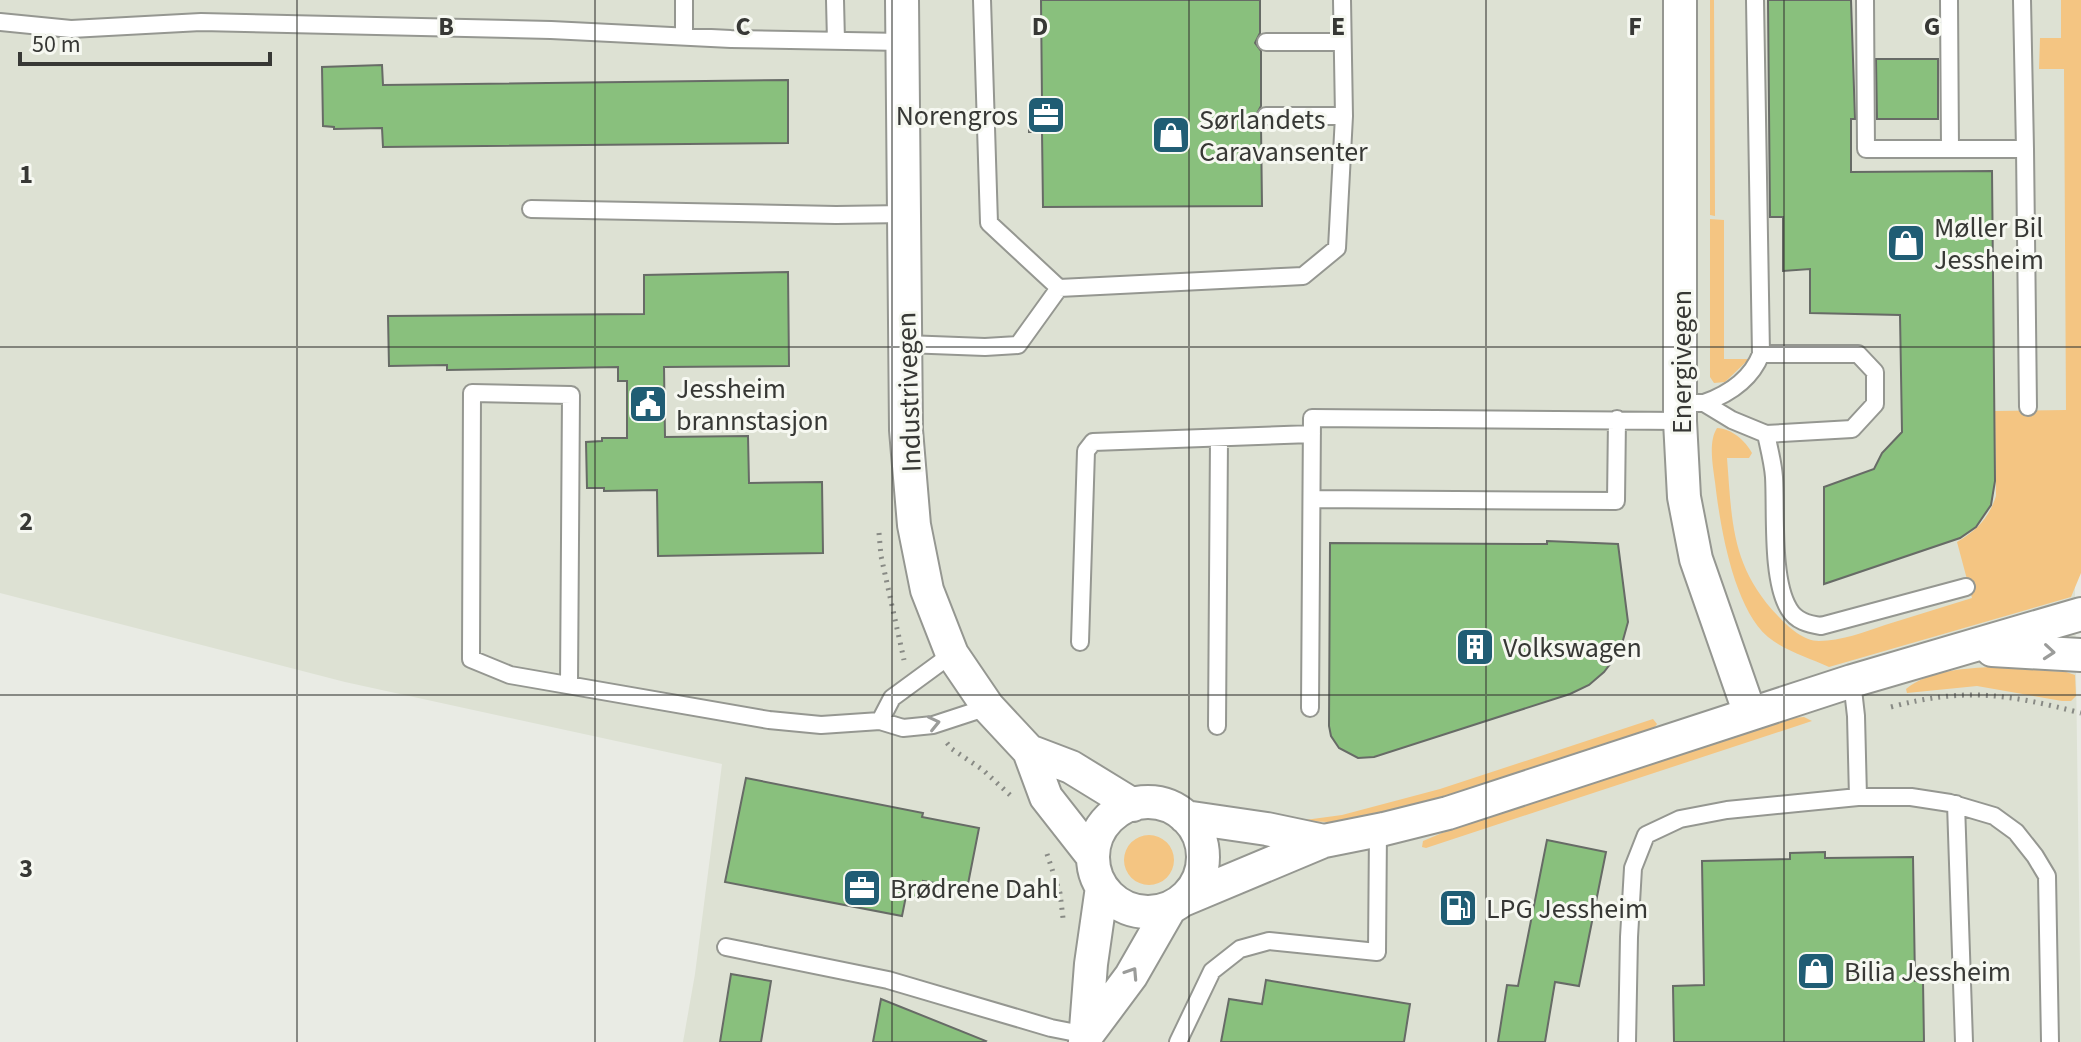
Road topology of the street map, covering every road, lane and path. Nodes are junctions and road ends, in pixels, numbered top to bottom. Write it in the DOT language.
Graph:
graph roads {
  1 [pos="684,0"];
  2 [pos="835,0"];
  3 [pos="902,0"];
  4 [pos="982,0"];
  5 [pos="1342,0"];
  6 [pos="1680,0"];
  7 [pos="1755,0"];
  8 [pos="1865,0"];
  9 [pos="1949,0"];
  10 [pos="2022,0"];
  11 [pos="0,22"];
  12 [pos="684,36"];
  13 [pos="836,41"];
  14 [pos="903,42"];
  15 [pos="1266,42"];
  16 [pos="1342,42"];
  17 [pos="1266,116"];
  18 [pos="1344,116"];
  19 [pos="1950,149"];
  20 [pos="2025,149"];
  21 [pos="531,209"];
  22 [pos="905,214"];
  23 [pos="1059,288"];
  24 [pos="905,344"];
  25 [pos="1761,354"];
  26 [pos="2028,407"];
  27 [pos="1688,409"];
  28 [pos="1617,419"];
  29 [pos="1312,434"];
  30 [pos="1766,434"];
  31 [pos="1219,438"];
  32 [pos="1312,499"];
  33 [pos="1966,587"];
  34 [pos="2081,614"];
  35 [pos="1080,642"];
  36 [pos="1961,650"];
  37 [pos="952,654"];
  38 [pos="2081,655"];
  39 [pos="1852,681"];
  40 [pos="569,685"];
  41 [pos="988,707"];
  42 [pos="1310,708"];
  43 [pos="2081,713"];
  44 [pos="1750,714"];
  45 [pos="1856,716"];
  46 [pos="880,721"];
  47 [pos="1217,726"];
  48 [pos="1029,751"];
  49 [pos="1858,797"];
  50 [pos="1956,804"];
  51 [pos="1133,805"];
  52 [pos="1185,817"];
  53 [pos="1378,830"];
  54 [pos="1324,841"];
  55 [pos="1098,872"];
  56 [pos="1177,904"];
  57 [pos="726,947"];
  58 [pos="1086,1038"];
  59 [pos="1178,1042"];
  60 [pos="1627,1042"];
  61 [pos="1964,1042"];
  62 [pos="2050,1042"];
  1 -- 12 [label="lane"];
  2 -- 13 [label="lane"];
  3 -- 14 [label="street, Industrivegen"];
  4 -- 23 [label="lane"];
  5 -- 16 [label="lane"];
  6 -- 27 [label="street, Energivegen"];
  7 -- 25 [label="lane"];
  8 -- 19 [label="lane"];
  9 -- 19 [label="lane"];
  10 -- 20 [label="lane"];
  11 -- 12 [label="lane"];
  12 -- 13 [label="lane"];
  13 -- 14 [label="lane"];
  14 -- 22 [label="street, Industrivegen"];
  15 -- 16 [label="lane"];
  16 -- 18 [label="lane"];
  17 -- 18 [label="lane"];
  18 -- 23 [label="lane"];
  19 -- 20 [label="lane"];
  20 -- 26 [label="lane"];
  21 -- 22 [label="lane"];
  22 -- 24 [label="street, Industrivegen"];
  23 -- 24 [label="lane"];
  24 -- 37 [label="street, Industrivegen"];
  25 -- 27 [label="lane"];
  25 -- 30 [label="lane"];
  27 -- 28 [label="lane"];
  27 -- 30 [label="lane"];
  27 -- 44 [label="street, Energivegen"];
  28 -- 29 [label="lane"];
  28 -- 32 [label="lane"];
  29 -- 31 [label="lane"];
  29 -- 32 [label="lane"];
  30 -- 33 [label="lane"];
  31 -- 35 [label="lane"];
  31 -- 47 [label="lane"];
  32 -- 42 [label="lane"];
  34 -- 36 [label="street"];
  36 -- 38 [label="street, one-way"];
  36 -- 39 [label="street"];
  37 -- 41 [label="street, Industrivegen"];
  37 -- 46 [label="lane"];
  39 -- 44 [label="street"];
  39 -- 45 [label="lane"];
  40 -- 46 [label="lane"];
  46 -- 41 [label="lane, one-way"];
  41 -- 48 [label="street, Industrivegen"];
  43 -- 45 [label="path"];
  44 -- 53 [label="street"];
  45 -- 49 [label="lane"];
  48 -- 51 [label="street, Industrivegen"];
  48 -- 55 [label="street, Industrivegen"];
  49 -- 50 [label="lane"];
  49 -- 60 [label="lane"];
  50 -- 61 [label="lane"];
  50 -- 62 [label="lane"];
  51 -- 52 [label="street"];
  51 -- 55 [label="street"];
  52 -- 54 [label="street"];
  52 -- 56 [label="street"];
  53 -- 54 [label="street"];
  53 -- 59 [label="lane"];
  54 -- 56 [label="street"];
  55 -- 56 [label="street"];
  55 -- 58 [label="street"];
  58 -- 56 [label="street, one-way"];
  57 -- 58 [label="lane"];
}
